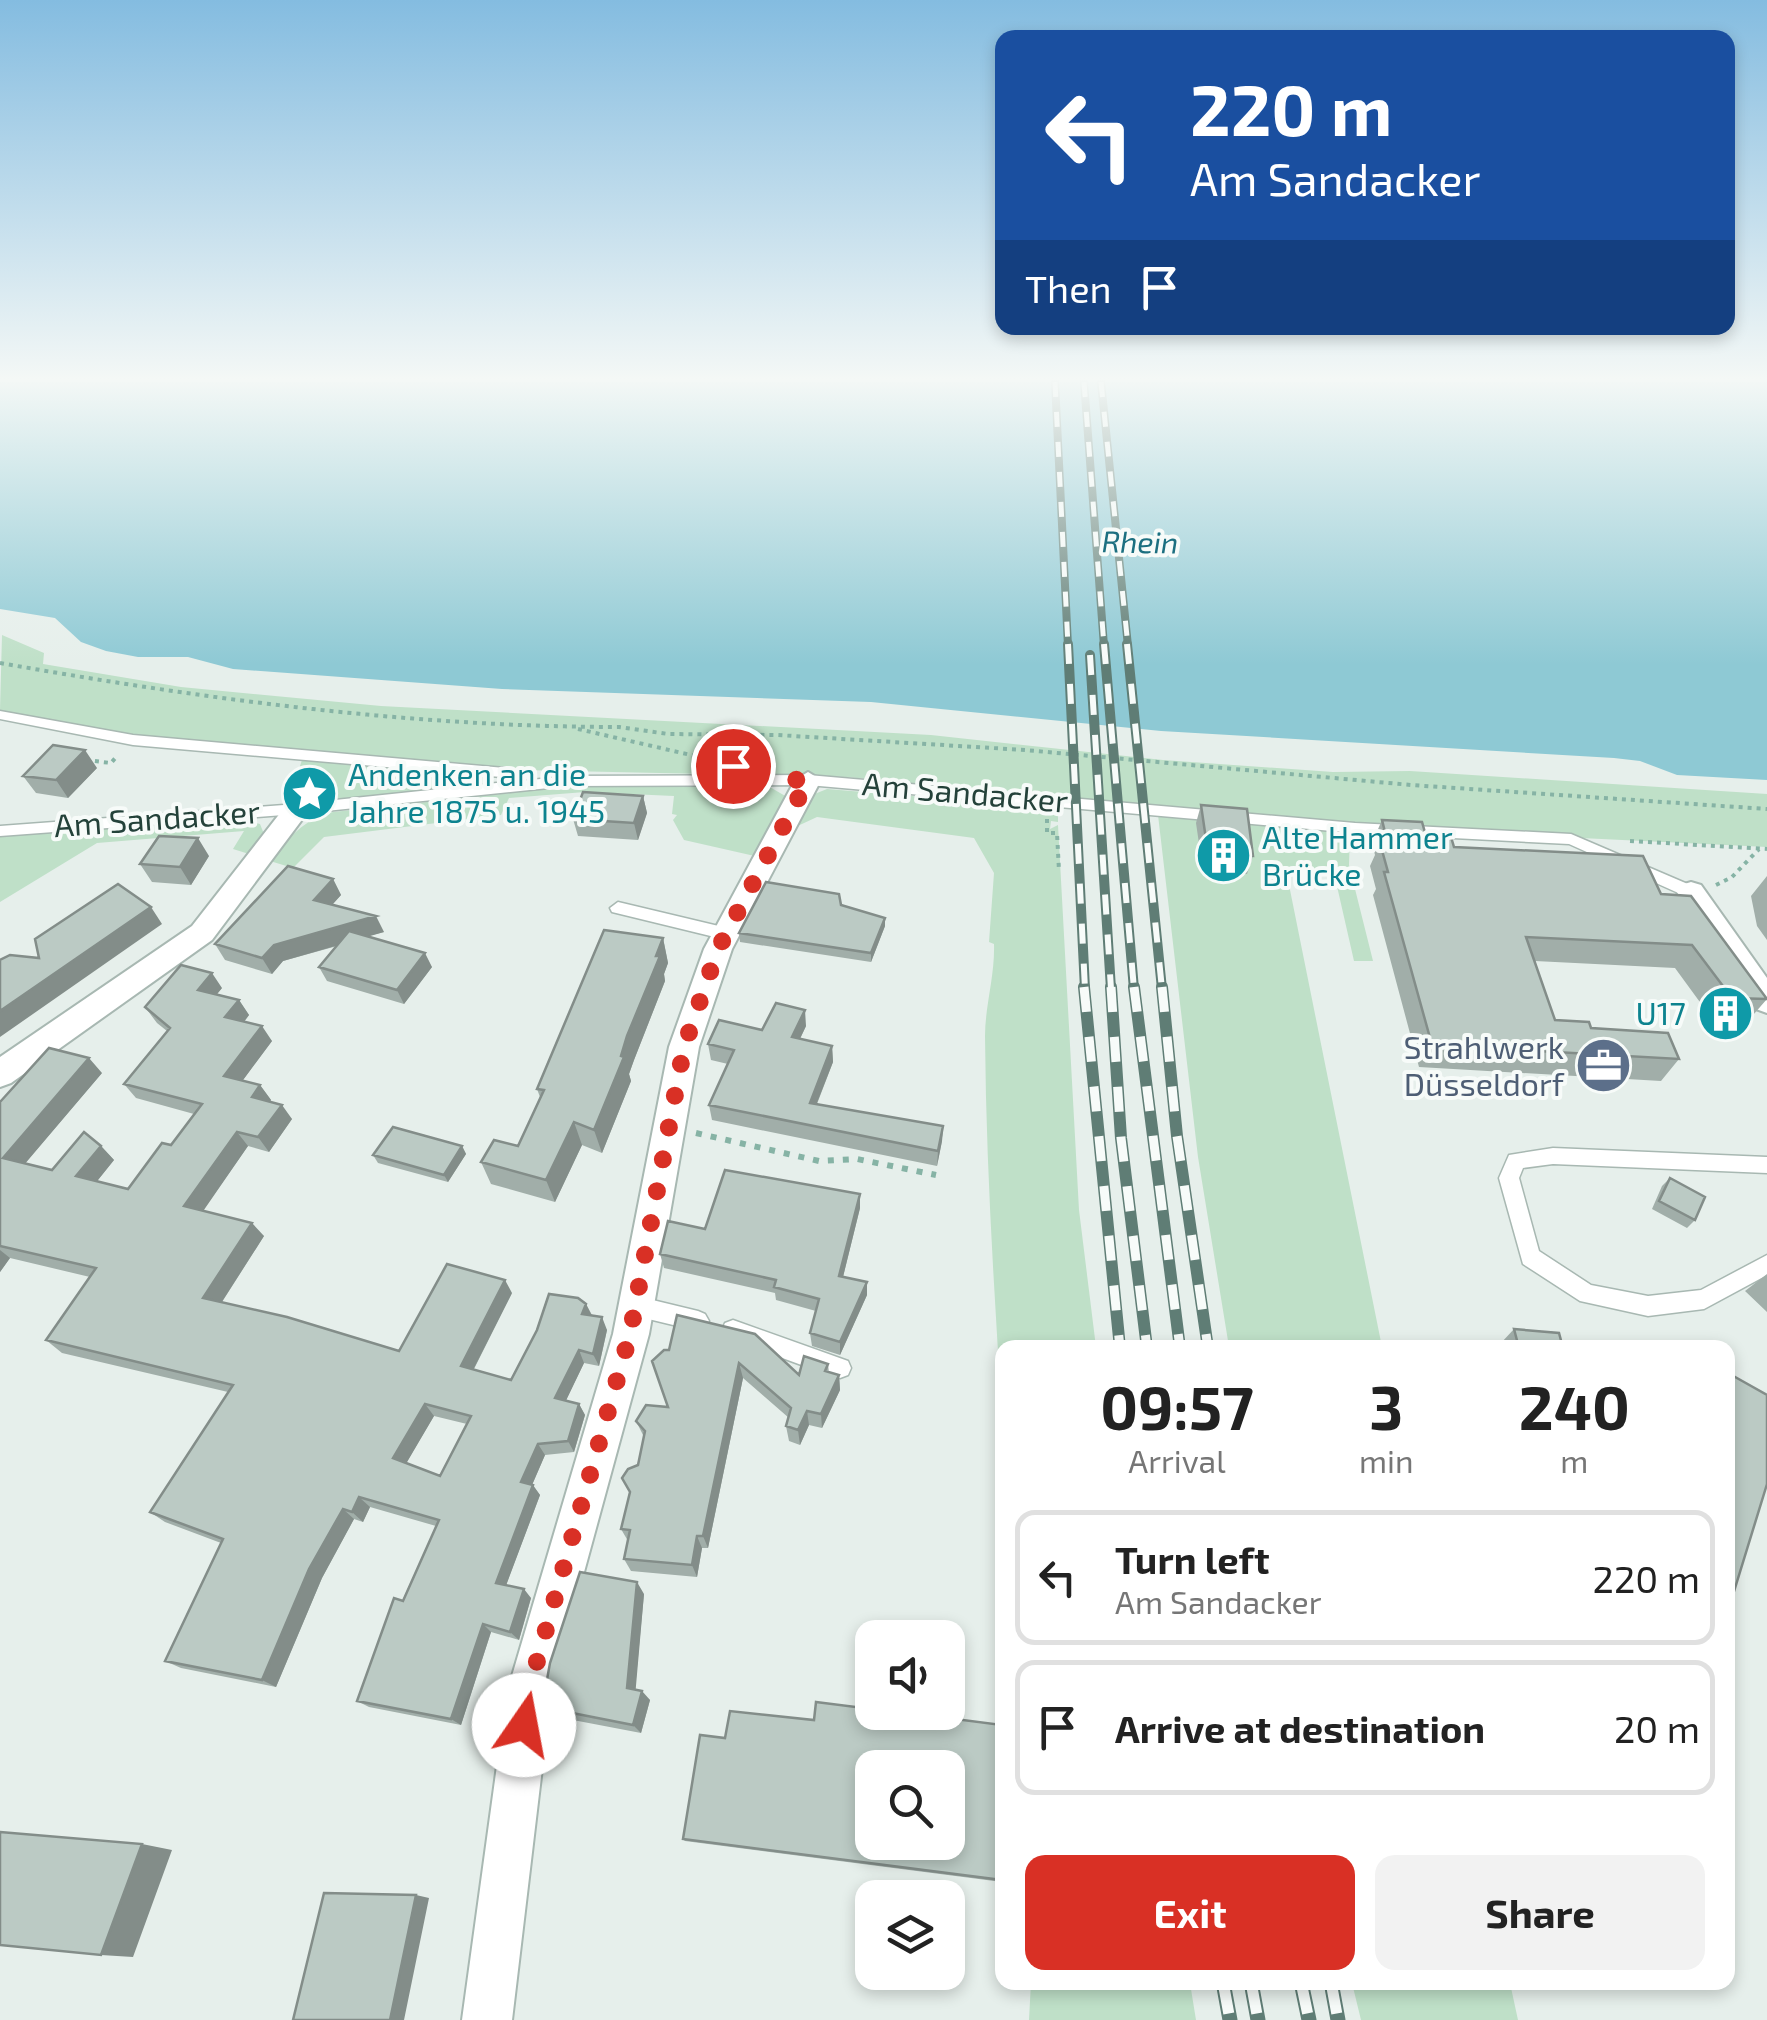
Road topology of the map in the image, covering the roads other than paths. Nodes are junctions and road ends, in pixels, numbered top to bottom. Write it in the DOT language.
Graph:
graph roads {
  1 [pos="0,716"];
  2 [pos="808,780"];
  3 [pos="518,786"];
  4 [pos="297,809"];
  5 [pos="0,831"];
  6 [pos="1691,892"];
  7 [pos="618,908"];
  8 [pos="726,934"];
  9 [pos="1767,1001"];
  10 [pos="0,1074"];
  11 [pos="1767,1166"];
  12 [pos="1767,1264"];
  13 [pos="636,1306"];
  14 [pos="840,1368"];
  15 [pos="487,2020"];
  1 -- 3 [label="lane"];
  2 -- 3 [label="lane, Am Sandacker"];
  2 -- 6 [label="lane, Am Sandacker"];
  2 -- 8 [label="street"];
  3 -- 4 [label="lane, Am Sandacker"];
  4 -- 5 [label="lane, Am Sandacker"];
  4 -- 10 [label="street"];
  6 -- 9 [label="street"];
  7 -- 8 [label="lane"];
  8 -- 13 [label="street"];
  11 -- 12 [label="lane"];
  13 -- 14 [label="lane"];
  13 -- 15 [label="street"];
}
